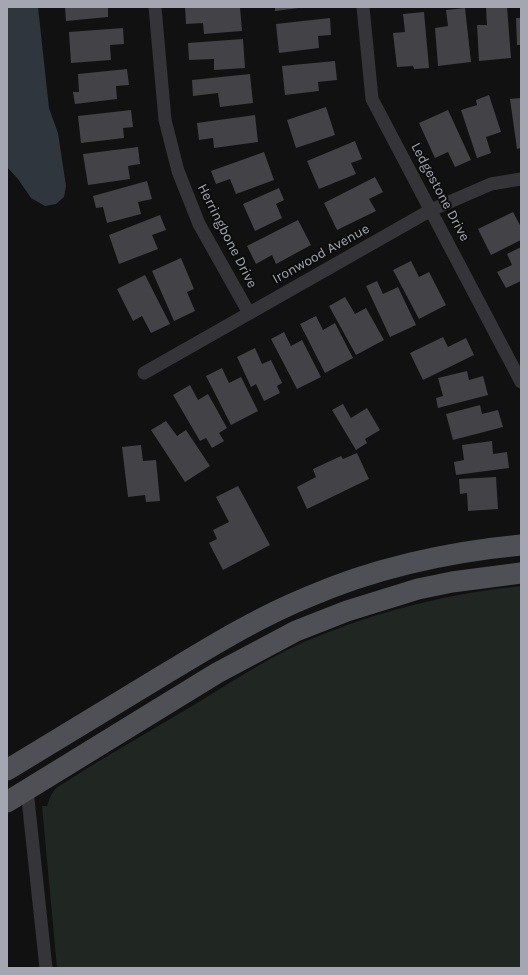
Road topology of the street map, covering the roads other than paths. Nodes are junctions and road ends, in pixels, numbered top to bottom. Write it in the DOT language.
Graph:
graph roads {
  1 [pos="155,7"];
  2 [pos="363,7"];
  3 [pos="521,179"];
  4 [pos="431,210"];
  5 [pos="249,313"];
  6 [pos="144,373"];
  7 [pos="521,382"];
  8 [pos="521,545"];
  9 [pos="521,573"];
  10 [pos="148,684"];
  11 [pos="7,770"];
  12 [pos="27,790"];
  13 [pos="7,802"];
  14 [pos="46,968"];
  1 -- 5 [label="street, Herringbone Drive"];
  2 -- 4 [label="street, Ledgestone Drive"];
  3 -- 4 [label="street, Ironwood Avenue"];
  4 -- 5 [label="street, Ironwood Avenue"];
  4 -- 7 [label="street, Ledgestone Drive"];
  5 -- 6 [label="street, Ironwood Avenue"];
  8 -- 10 [label="main road"];
  9 -- 12 [label="main road"];
  10 -- 11 [label="main road"];
  10 -- 12 [label="main road"];
  12 -- 13 [label="main road"];
  12 -- 14 [label="street"];
}
